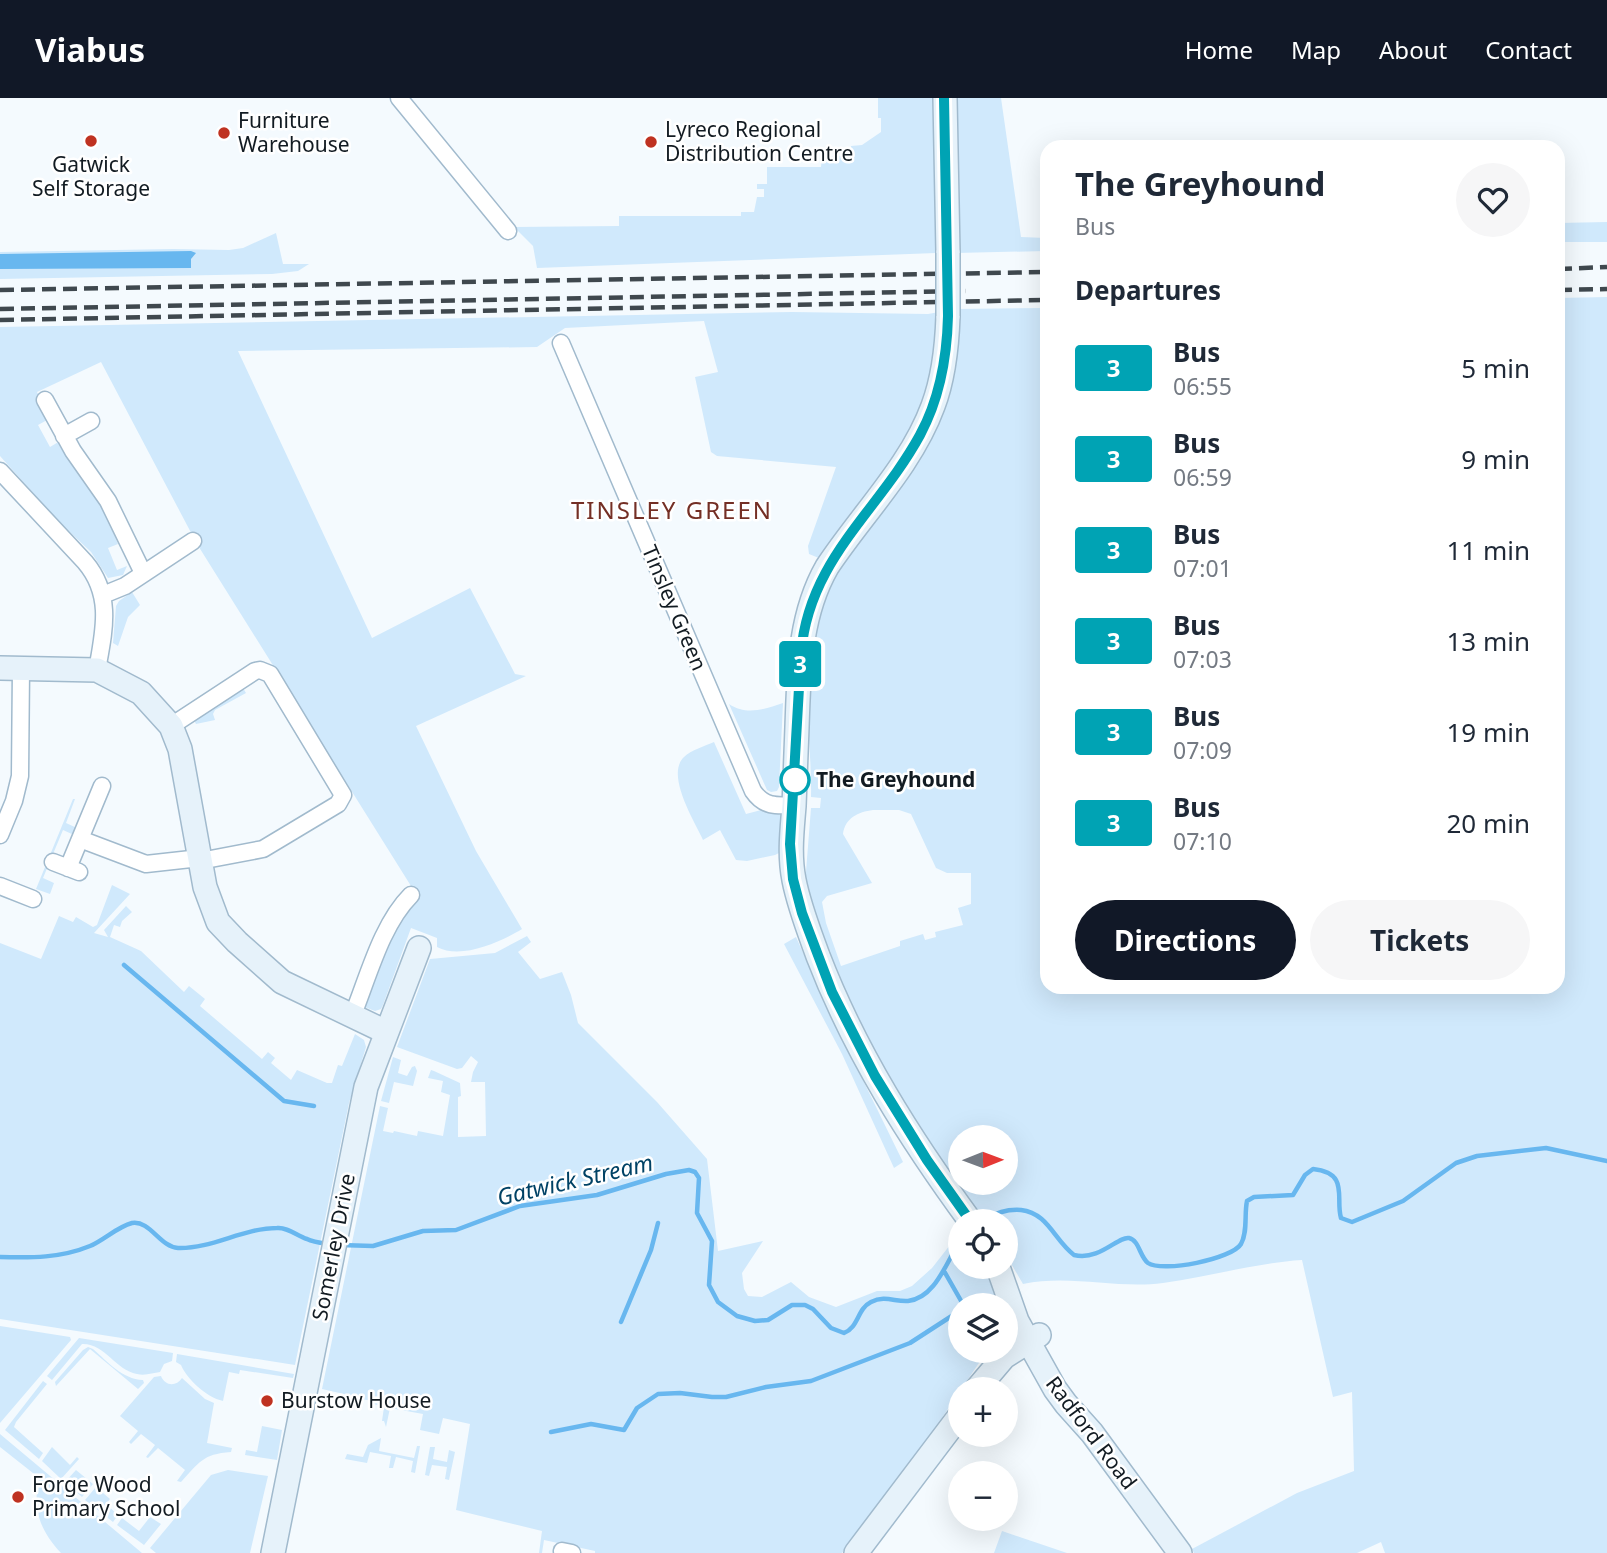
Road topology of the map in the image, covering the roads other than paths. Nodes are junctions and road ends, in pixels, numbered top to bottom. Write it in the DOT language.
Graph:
graph roads {
  1 [pos="399,98"];
  2 [pos="944,98"];
  3 [pos="508,230"];
  4 [pos="561,343"];
  5 [pos="45,400"];
  6 [pos="91,422"];
  7 [pos="64,436"];
  8 [pos="0,471"];
  9 [pos="193,541"];
  10 [pos="143,573"];
  11 [pos="103,595"];
  12 [pos="11,668"];
  13 [pos="97,670"];
  14 [pos="171,726"];
  15 [pos="102,786"];
  16 [pos="794,805"];
  17 [pos="1,830"];
  18 [pos="80,838"];
  19 [pos="200,859"];
  20 [pos="67,867"];
  21 [pos="0,886"];
  22 [pos="411,895"];
  23 [pos="33,899"];
  24 [pos="419,948"];
  25 [pos="352,1017"];
  26 [pos="386,1032"];
  27 [pos="962,1209"];
  28 [pos="1004,1279"];
  29 [pos="1038,1346"];
  30 [pos="987,1377"];
  31 [pos="1002,1377"];
  32 [pos="948,1431"];
  33 [pos="273,1553"];
  34 [pos="856,1553"];
  35 [pos="1180,1553"];
  1 -- 3 [label="street"];
  2 -- 16 [label="street, bridge"];
  4 -- 16 [label="street, Tinsley Green"];
  5 -- 7 [label="street"];
  6 -- 7 [label="street"];
  7 -- 10 [label="street"];
  8 -- 11 [label="street"];
  9 -- 10 [label="street"];
  10 -- 11 [label="street"];
  11 -- 13 [label="street"];
  12 -- 13 [label="street"];
  12 -- 17 [label="street"];
  13 -- 14 [label="street"];
  14 -- 19 [label="street"];
  14 -- 19 [label="street"];
  15 -- 18 [label="street"];
  16 -- 27 [label="street"];
  18 -- 19 [label="street"];
  18 -- 20 [label="street"];
  19 -- 25 [label="street"];
  21 -- 23 [label="street"];
  22 -- 25 [label="street"];
  24 -- 26 [label="street, Somerley Drive"];
  25 -- 26 [label="street"];
  26 -- 33 [label="street, Somerley Drive"];
  28 -- 29 [label="street, Radford Road"];
  29 -- 30 [label="street"];
  29 -- 31 [label="street"];
  29 -- 35 [label="street, Radford Road"];
  32 -- 34 [label="street"];
}
